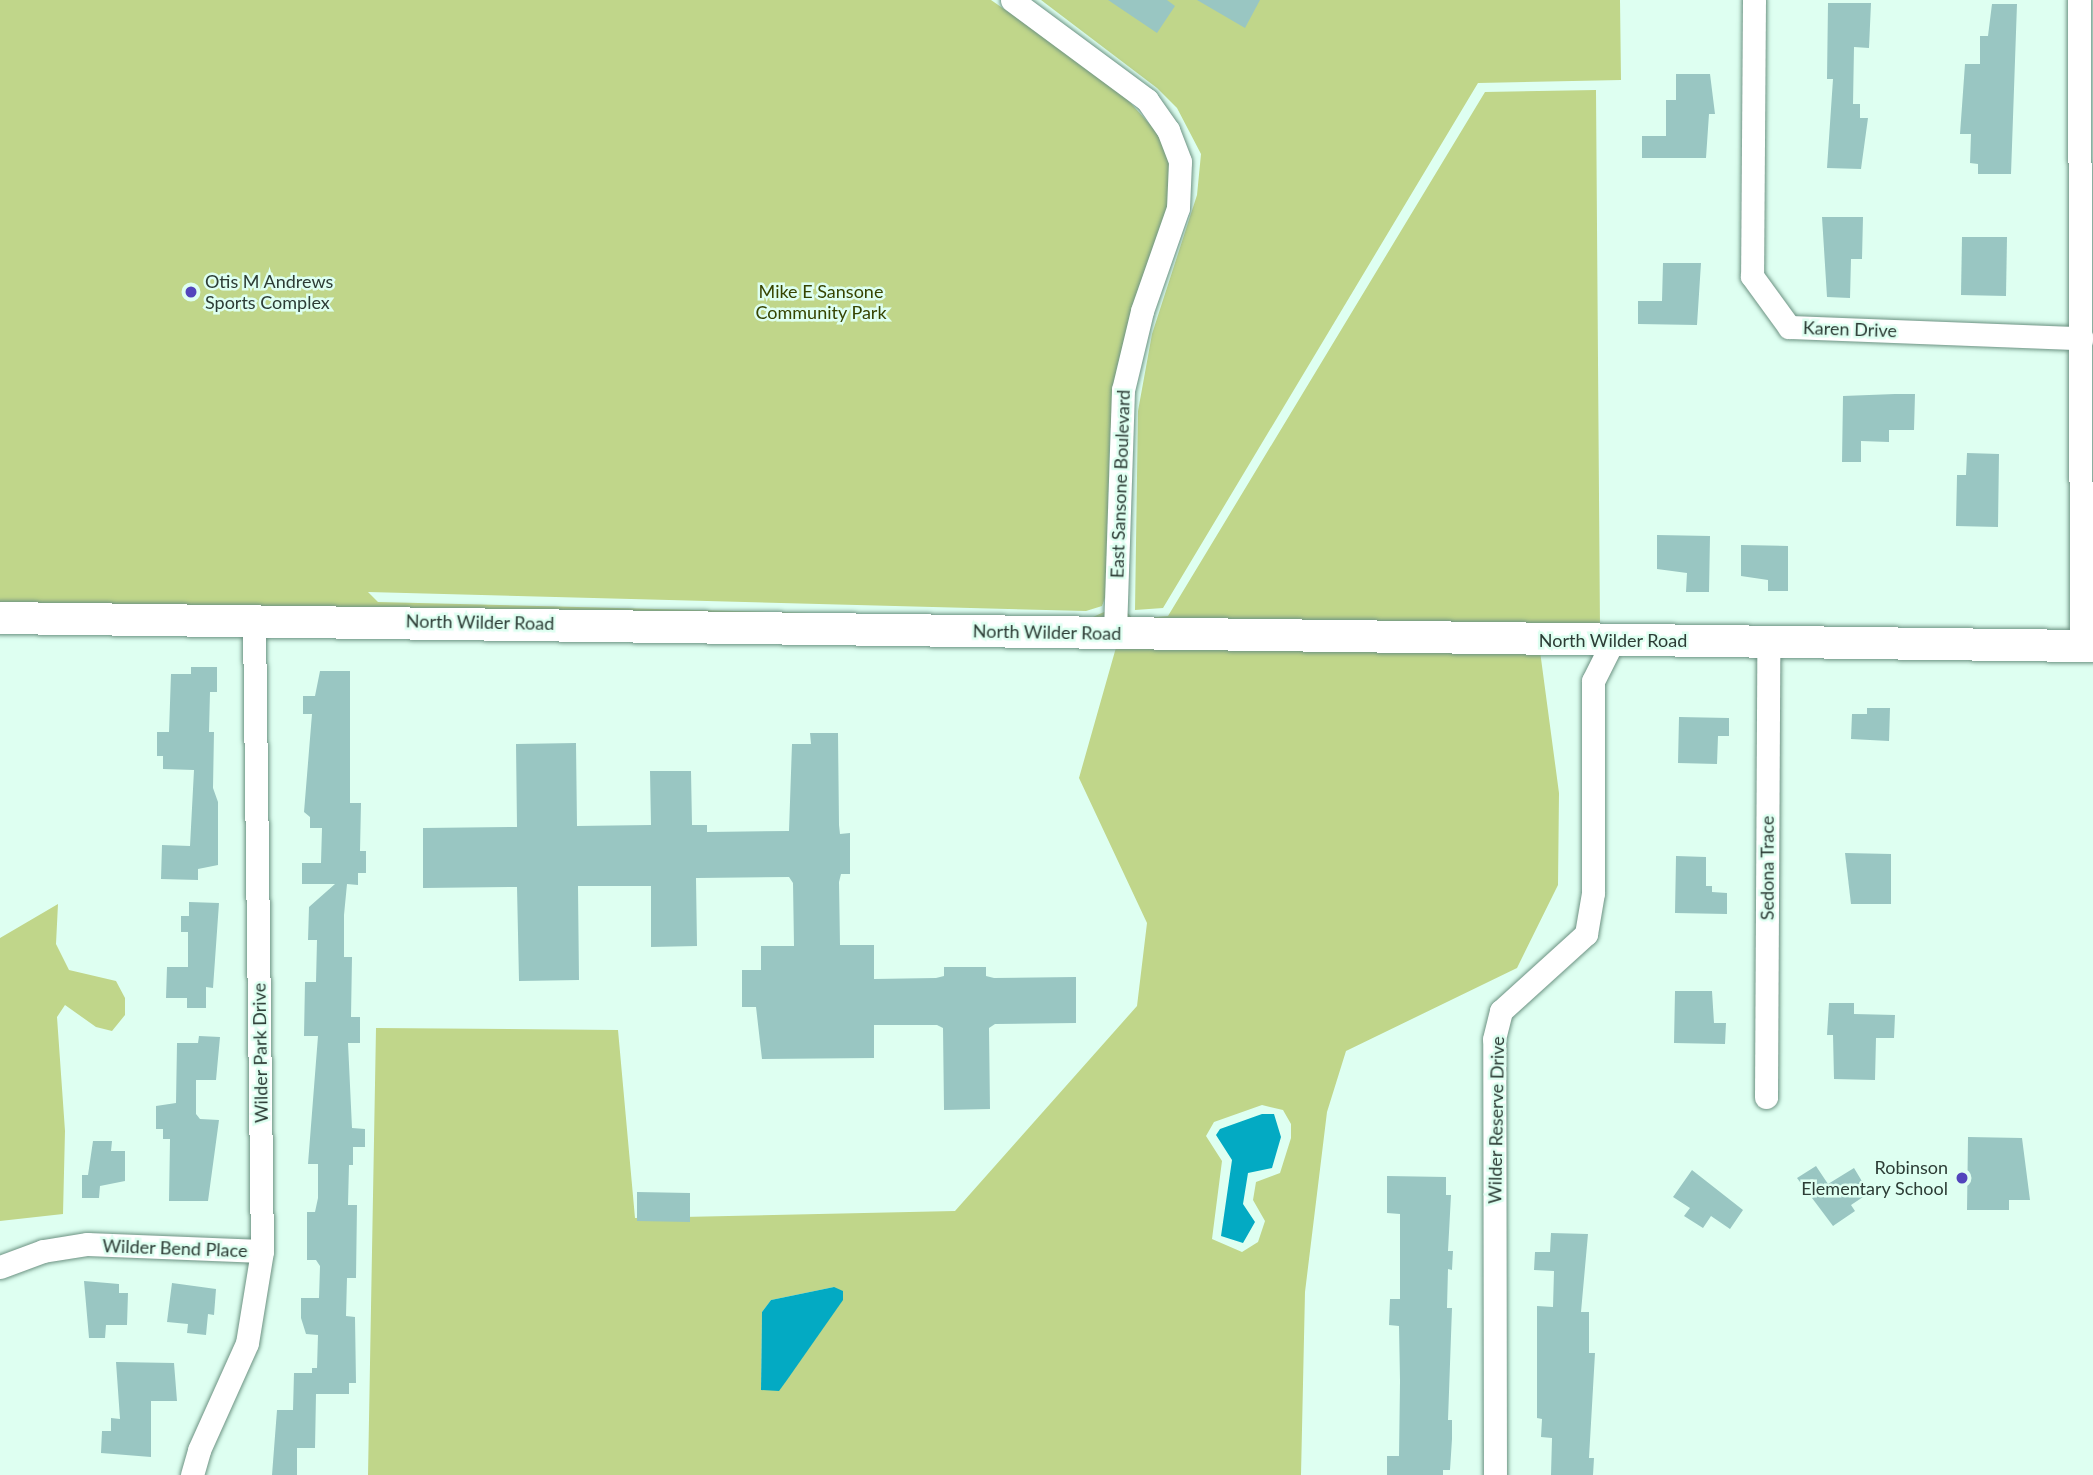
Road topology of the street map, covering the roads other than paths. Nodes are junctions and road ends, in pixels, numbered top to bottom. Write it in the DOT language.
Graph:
graph roads {
  1 [pos="1012,0"];
  2 [pos="1754,0"];
  3 [pos="2079,0"];
  4 [pos="2082,338"];
  5 [pos="0,618"];
  6 [pos="254,619"];
  7 [pos="1115,634"];
  8 [pos="1768,639"];
  9 [pos="1613,641"];
  10 [pos="2087,646"];
  11 [pos="1766,1097"];
  12 [pos="262,1251"];
  13 [pos="0,1268"];
  14 [pos="192,1475"];
  15 [pos="1495,1475"];
  1 -- 7 [label="street, East Sansone Boulevard"];
  2 -- 4 [label="street, Karen Drive"];
  3 -- 4 [label="street"];
  4 -- 10 [label="street"];
  5 -- 6 [label="street, North Wilder Road"];
  6 -- 7 [label="street, North Wilder Road"];
  6 -- 12 [label="street, Wilder Park Drive"];
  7 -- 9 [label="street, North Wilder Road"];
  8 -- 9 [label="street, North Wilder Road"];
  8 -- 10 [label="street, North Wilder Road"];
  8 -- 11 [label="street, Sedona Trace"];
  9 -- 15 [label="street, Wilder Reserve Drive"];
  12 -- 13 [label="street, Wilder Bend Place"];
  12 -- 14 [label="street, Wilder Park Drive"];
}
